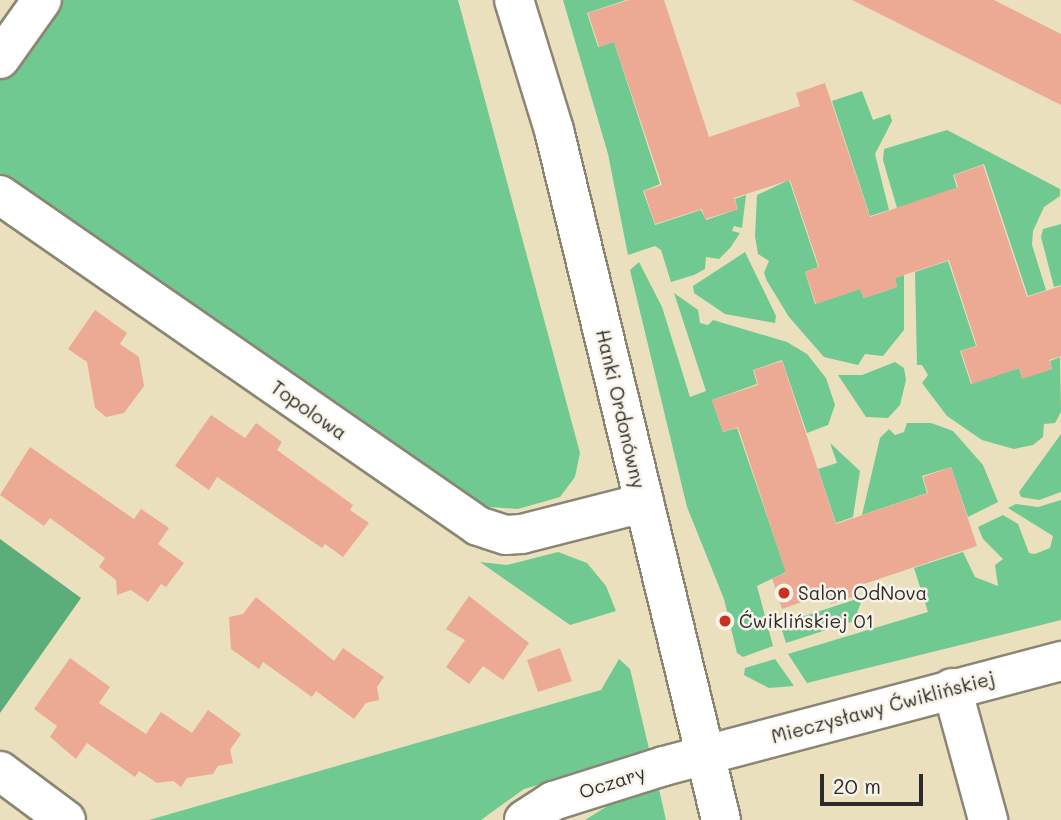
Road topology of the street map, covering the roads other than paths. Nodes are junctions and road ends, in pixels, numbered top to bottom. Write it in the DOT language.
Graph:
graph roads {
  1 [pos="43,0"];
  2 [pos="514,0"];
  3 [pos="0,60"];
  4 [pos="0,195"];
  5 [pos="644,503"];
  6 [pos="1061,661"];
  7 [pos="952,688"];
  8 [pos="705,755"];
  9 [pos="0,771"];
  10 [pos="66,820"];
  11 [pos="524,820"];
  12 [pos="722,820"];
  13 [pos="988,820"];
  1 -- 3 [label="street"];
  2 -- 5 [label="street, Hanki Ordonówny"];
  4 -- 5 [label="street, Topolowa"];
  5 -- 8 [label="street, Hanki Ordonówny"];
  6 -- 7 [label="street, Mieczysławy Ćwiklińskiej"];
  7 -- 8 [label="street, Mieczysławy Ćwiklińskiej"];
  7 -- 13 [label="street"];
  8 -- 11 [label="street, Oczary"];
  8 -- 12 [label="street, Hanki Ordonówny"];
  9 -- 10 [label="street"];
}
